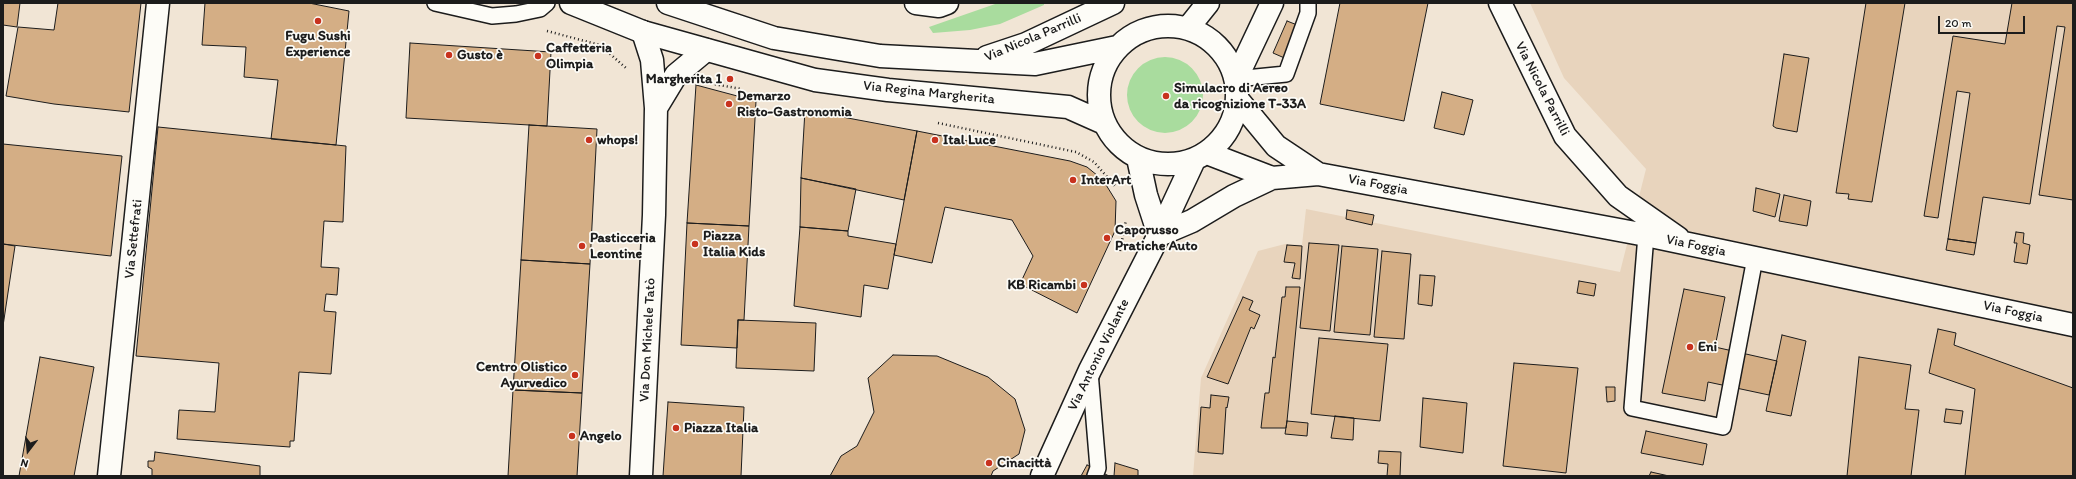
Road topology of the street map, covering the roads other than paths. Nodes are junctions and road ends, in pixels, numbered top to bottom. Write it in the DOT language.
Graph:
graph roads {
  1 [pos="158,3"];
  2 [pos="434,3"];
  3 [pos="547,3"];
  4 [pos="571,3"];
  5 [pos="668,3"];
  6 [pos="916,3"];
  7 [pos="947,3"];
  8 [pos="1113,3"];
  9 [pos="1208,3"];
  10 [pos="1272,3"];
  11 [pos="1308,3"];
  12 [pos="1500,3"];
  13 [pos="1188,28"];
  14 [pos="642,32"];
  15 [pos="1117,47"];
  16 [pos="706,50"];
  17 [pos="975,62"];
  18 [pos="1236,79"];
  19 [pos="1238,100"];
  20 [pos="656,108"];
  21 [pos="1104,123"];
  22 [pos="1200,156"];
  23 [pos="1138,158"];
  24 [pos="1318,174"];
  25 [pos="1272,178"];
  26 [pos="1159,235"];
  27 [pos="1646,235"];
  28 [pos="1686,243"];
  29 [pos="1755,258"];
  30 [pos="2073,325"];
  31 [pos="1090,370"];
  32 [pos="109,476"];
  33 [pos="641,476"];
  34 [pos="1042,476"];
  35 [pos="1094,476"];
  1 -- 32 [label="street, Via Settefrati"];
  2 -- 3 [label="lane"];
  4 -- 14 [label="street, Via Regina Margherita"];
  5 -- 17 [label="street"];
  6 -- 7 [label="street"];
  8 -- 17 [label="street, Via Nicola Parrilli"];
  9 -- 13 [label="street"];
  10 -- 18 [label="street"];
  11 -- 18 [label="lane"];
  12 -- 28 [label="street, Via Nicola Parrilli"];
  13 -- 15 [label="street"];
  13 -- 18 [label="street"];
  14 -- 16 [label="street, Via Regina Margherita"];
  14 -- 20 [label="street, Via Don Michele Tatò"];
  15 -- 17 [label="street"];
  15 -- 21 [label="street"];
  16 -- 20 [label="street"];
  16 -- 21 [label="street, Via Regina Margherita"];
  18 -- 19 [label="street"];
  19 -- 22 [label="street"];
  19 -- 24 [label="street, Via Foggia"];
  20 -- 33 [label="street, Via Don Michele Tatò"];
  21 -- 23 [label="street"];
  22 -- 23 [label="street"];
  22 -- 25 [label="street, Via Foggia"];
  22 -- 26 [label="street, Via Antonio Violante"];
  23 -- 26 [label="street"];
  24 -- 25 [label="street, Via Foggia"];
  24 -- 27 [label="street, Via Foggia"];
  25 -- 26 [label="street, Via Foggia"];
  26 -- 31 [label="street, Via Antonio Violante"];
  27 -- 28 [label="street, Via Foggia"];
  27 -- 29 [label="lane"];
  28 -- 29 [label="street, Via Foggia"];
  29 -- 30 [label="street, Via Foggia"];
  31 -- 34 [label="street, Via Antonio Violante"];
  31 -- 35 [label="lane"];
}
